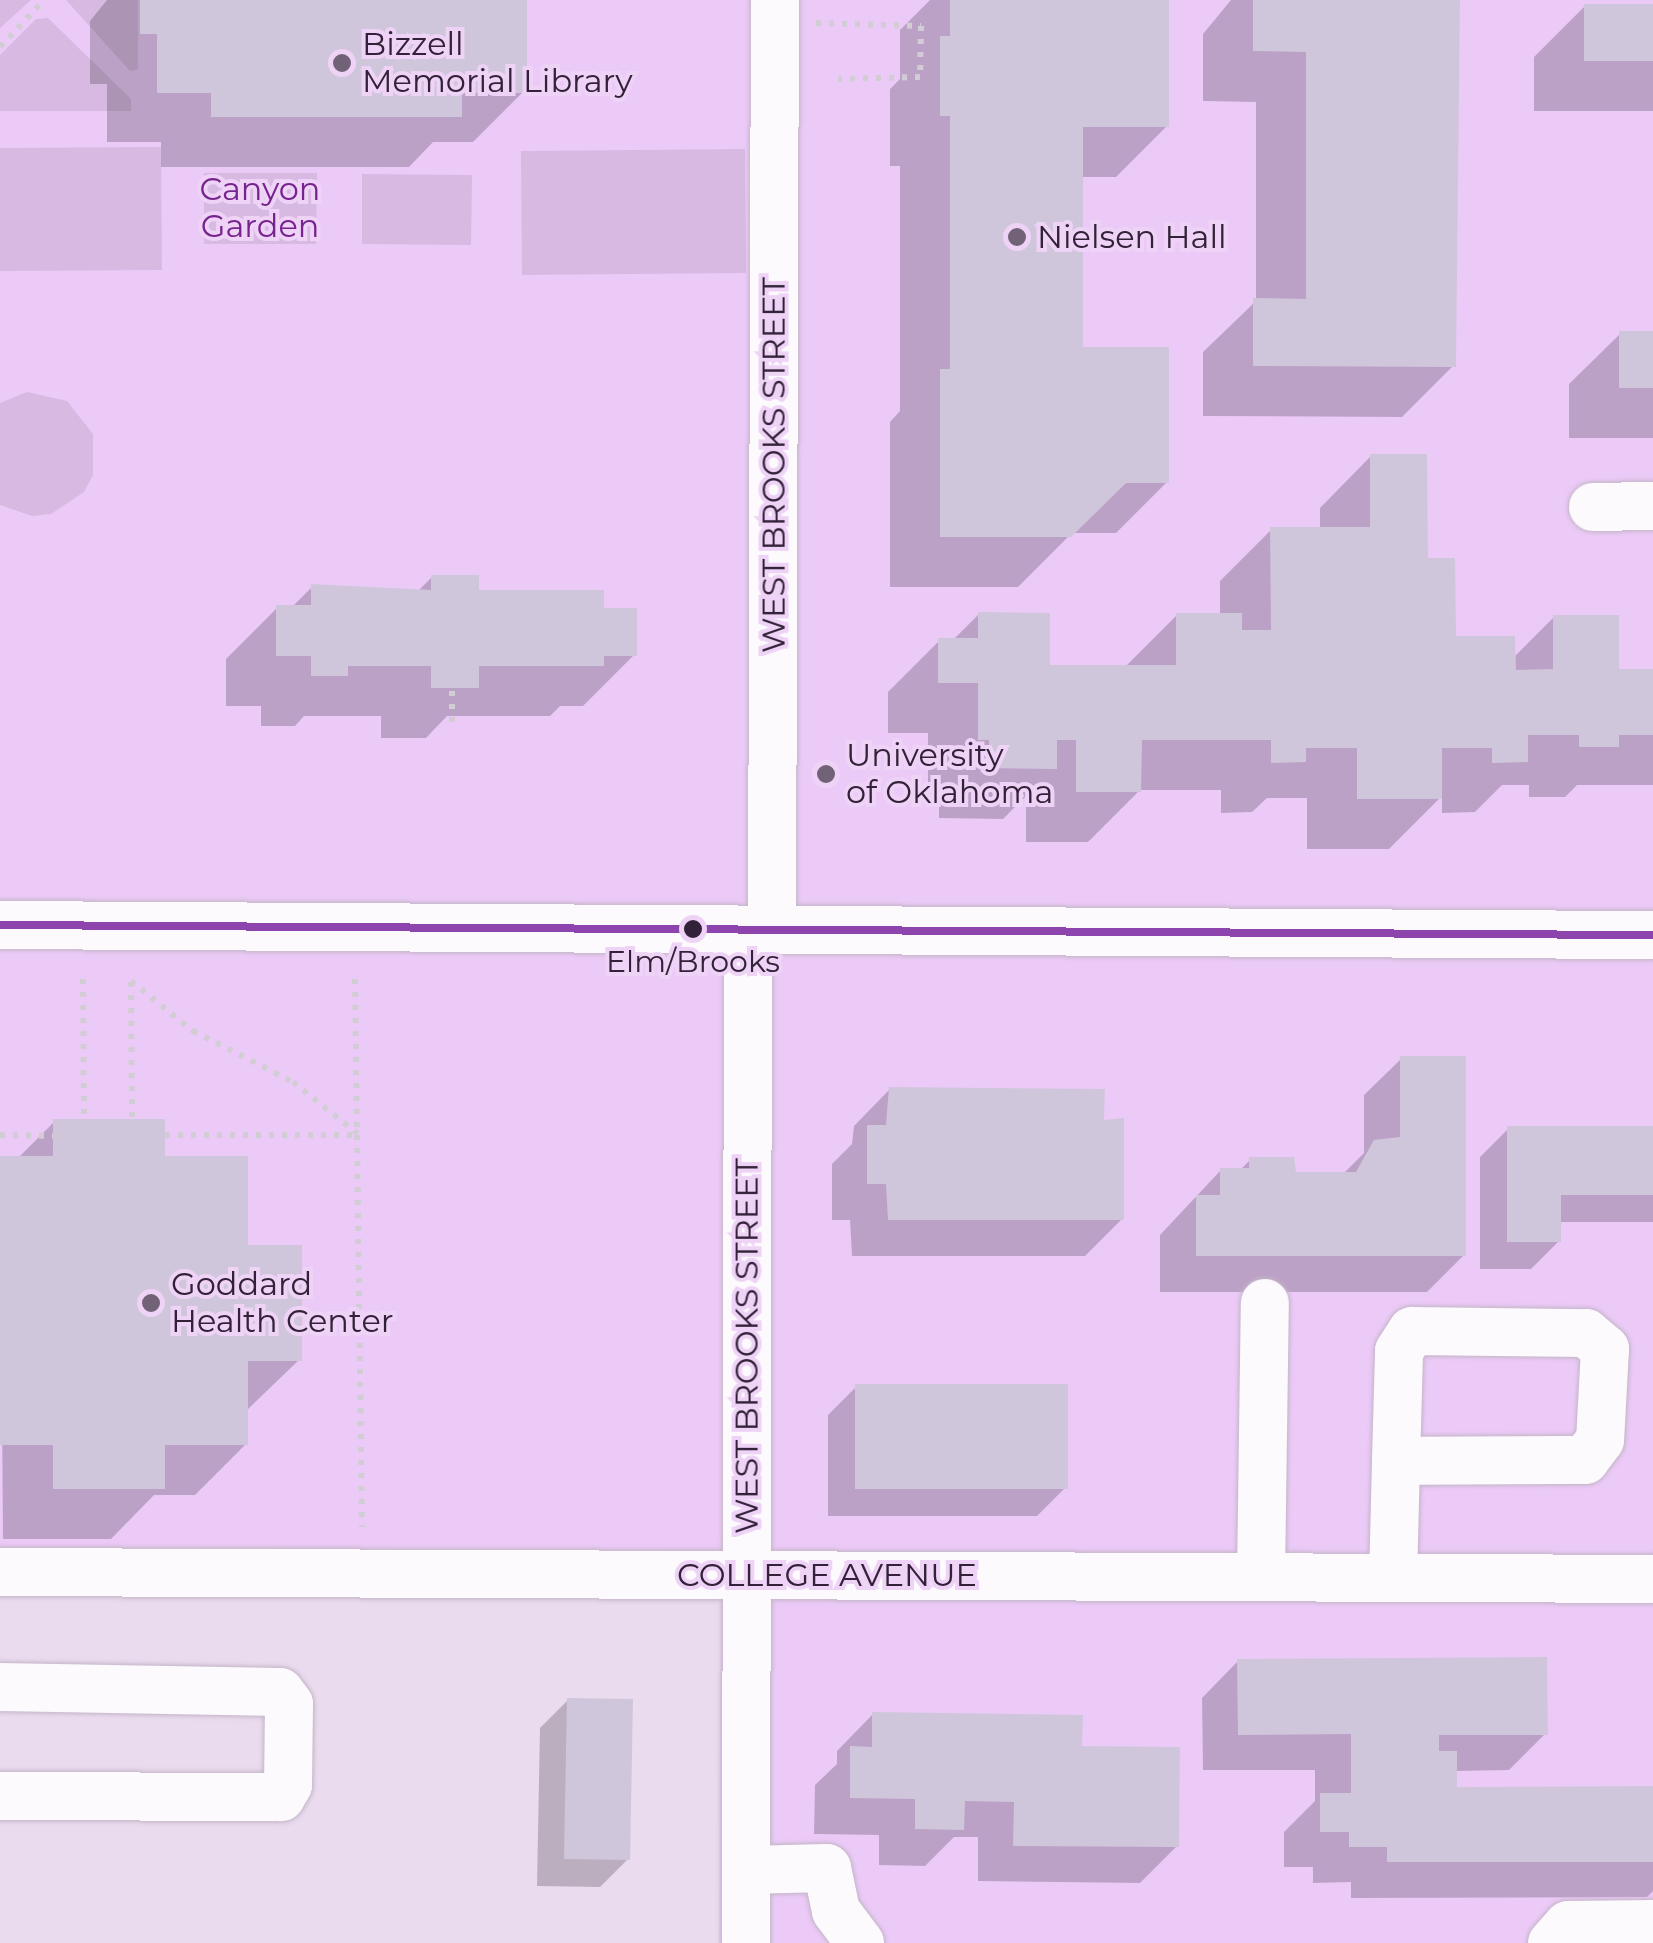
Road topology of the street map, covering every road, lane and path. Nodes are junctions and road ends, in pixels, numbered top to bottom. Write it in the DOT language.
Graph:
graph roads {
  1 [pos="44,0"];
  2 [pos="776,0"];
  3 [pos="838,23"];
  4 [pos="0,47"];
  5 [pos="838,79"];
  6 [pos="1653,506"];
  7 [pos="1594,507"];
  8 [pos="452,688"];
  9 [pos="452,722"];
  10 [pos="0,925"];
  11 [pos="760,930"];
  12 [pos="1653,935"];
  13 [pos="83,980"];
  14 [pos="355,980"];
  15 [pos="84,1119"];
  16 [pos="132,1119"];
  17 [pos="0,1135"];
  18 [pos="164,1135"];
  19 [pos="359,1135"];
  20 [pos="53,1136"];
  21 [pos="1265,1303"];
  22 [pos="1396,1461"];
  23 [pos="343,1527"];
  24 [pos="0,1572"];
  25 [pos="747,1574"];
  26 [pos="1261,1577"];
  27 [pos="1393,1578"];
  28 [pos="1653,1579"];
  29 [pos="0,1687"];
  30 [pos="0,1796"];
  31 [pos="746,1870"];
  32 [pos="1653,1924"];
  33 [pos="746,1943"];
  34 [pos="860,1943"];
  35 [pos="1552,1943"];
  1 -- 4 [label="path"];
  2 -- 11 [label="street, WEST BROOKS STREET"];
  3 -- 5 [label="path"];
  6 -- 7 [label="street"];
  8 -- 9 [label="path"];
  10 -- 11 [label="street"];
  11 -- 12 [label="street"];
  11 -- 25 [label="street, WEST BROOKS STREET"];
  13 -- 15 [label="path"];
  14 -- 19 [label="path"];
  16 -- 19 [label="path"];
  17 -- 20 [label="path"];
  18 -- 19 [label="path"];
  19 -- 23 [label="path"];
  21 -- 26 [label="street"];
  22 -- 22 [label="street"];
  22 -- 27 [label="street"];
  24 -- 25 [label="street, COLLEGE AVENUE"];
  25 -- 26 [label="street, COLLEGE AVENUE"];
  25 -- 31 [label="street, WEST BROOKS STREET"];
  26 -- 27 [label="street, COLLEGE AVENUE"];
  27 -- 28 [label="street, COLLEGE AVENUE"];
  29 -- 30 [label="street"];
  31 -- 33 [label="street, WEST BROOKS STREET"];
  31 -- 34 [label="street"];
  32 -- 35 [label="street"];
}
